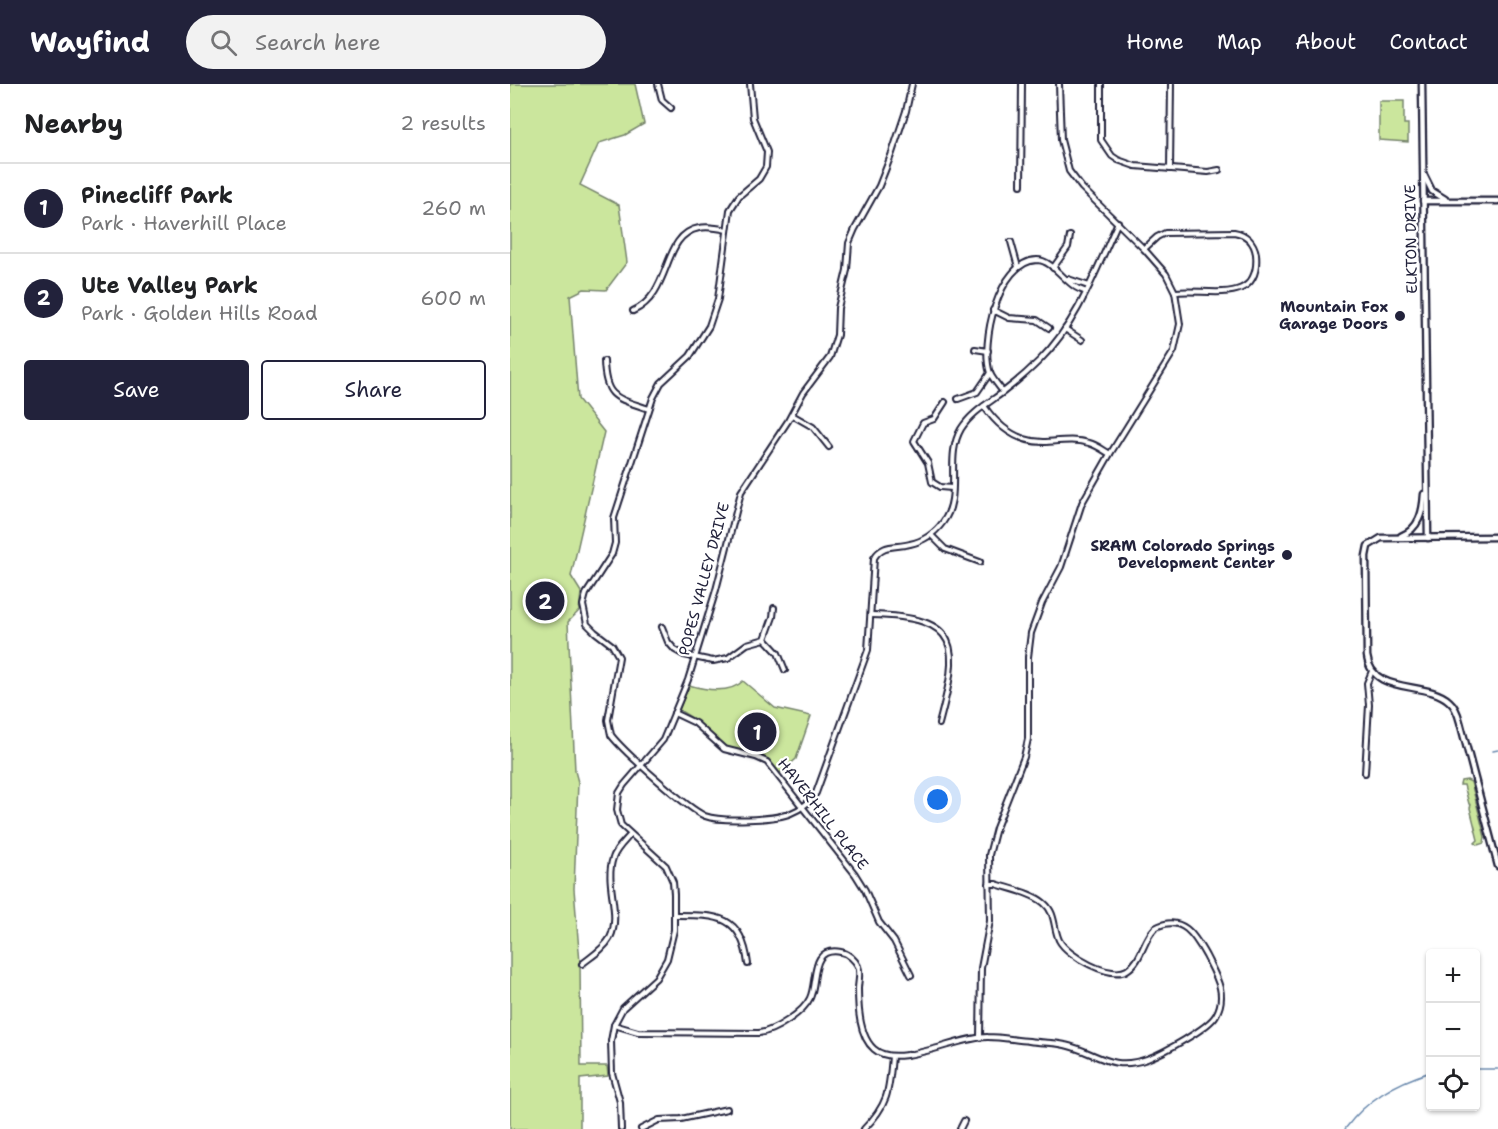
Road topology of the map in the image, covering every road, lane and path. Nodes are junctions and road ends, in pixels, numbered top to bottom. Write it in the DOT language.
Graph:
graph roads {
  1 [pos="658,84"];
  2 [pos="750,84"];
  3 [pos="912,84"];
  4 [pos="1022,84"];
  5 [pos="1059,84"];
  6 [pos="1101,84"];
  7 [pos="1171,84"];
  8 [pos="1422,84"];
  9 [pos="671,108"];
  10 [pos="1423,166"];
  11 [pos="1170,169"];
  12 [pos="1219,170"];
  13 [pos="1021,184"];
  14 [pos="1423,201"];
  15 [pos="1457,201"];
  16 [pos="1498,201"];
  17 [pos="1118,222"];
  18 [pos="727,230"];
  19 [pos="1070,236"];
  20 [pos="1011,242"];
  21 [pos="1144,249"];
  22 [pos="1018,267"];
  23 [pos="1053,268"];
  24 [pos="1067,279"];
  25 [pos="1089,286"];
  26 [pos="1086,292"];
  27 [pos="1175,292"];
  28 [pos="993,310"];
  29 [pos="633,311"];
  30 [pos="1049,328"];
  31 [pos="1065,329"];
  32 [pos="1082,340"];
  33 [pos="975,349"];
  34 [pos="988,351"];
  35 [pos="604,361"];
  36 [pos="990,372"];
  37 [pos="1003,392"];
  38 [pos="958,399"];
  39 [pos="945,402"];
  40 [pos="984,406"];
  41 [pos="649,409"];
  42 [pos="792,415"];
  43 [pos="829,447"];
  44 [pos="1110,454"];
  45 [pos="1426,474"];
  46 [pos="952,488"];
  47 [pos="931,535"];
  48 [pos="1400,537"];
  49 [pos="1498,537"];
  50 [pos="1428,538"];
  51 [pos="980,562"];
  52 [pos="774,608"];
  53 [pos="871,615"];
  54 [pos="662,627"];
  55 [pos="765,639"];
  56 [pos="695,658"];
  57 [pos="785,670"];
  58 [pos="1372,671"];
  59 [pos="674,713"];
  60 [pos="939,724"];
  61 [pos="642,765"];
  62 [pos="1365,773"];
  63 [pos="803,807"];
  64 [pos="630,835"];
  65 [pos="1498,866"];
  66 [pos="989,884"];
  67 [pos="674,915"];
  68 [pos="582,964"];
  69 [pos="748,964"];
  70 [pos="911,975"];
  71 [pos="614,1025"];
  72 [pos="980,1037"];
  73 [pos="892,1056"];
  74 [pos="727,1109"];
  75 [pos="964,1121"];
  76 [pos="621,1129"];
  77 [pos="641,1129"];
  78 [pos="864,1129"];
  79 [pos="960,1129"];
  1 -- 9 [label="street"];
  2 -- 18 [label="street"];
  3 -- 42 [label="street, POPES VALLEY DRIVE"];
  4 -- 13 [label="street"];
  5 -- 17 [label="street"];
  6 -- 11 [label="street"];
  7 -- 11 [label="street"];
  8 -- 10 [label="street, ELKTON DRIVE"];
  10 -- 14 [label="street, ELKTON DRIVE"];
  10 -- 15 [label="street"];
  11 -- 12 [label="street"];
  14 -- 15 [label="street"];
  14 -- 45 [label="street, ELKTON DRIVE"];
  15 -- 16 [label="street"];
  17 -- 21 [label="street"];
  17 -- 25 [label="street"];
  18 -- 29 [label="street"];
  18 -- 41 [label="street"];
  19 -- 23 [label="street"];
  20 -- 22 [label="street"];
  21 -- 27 [label="street"];
  21 -- 27 [label="street"];
  22 -- 23 [label="street"];
  22 -- 28 [label="street"];
  23 -- 24 [label="street"];
  24 -- 25 [label="street"];
  24 -- 26 [label="street"];
  25 -- 26 [label="street"];
  26 -- 31 [label="street"];
  27 -- 44 [label="street"];
  28 -- 30 [label="street"];
  28 -- 34 [label="street"];
  31 -- 32 [label="street"];
  31 -- 37 [label="street"];
  33 -- 34 [label="street"];
  34 -- 36 [label="street"];
  35 -- 41 [label="street"];
  36 -- 37 [label="street"];
  36 -- 38 [label="street"];
  37 -- 40 [label="street"];
  39 -- 46 [label="street"];
  40 -- 44 [label="street"];
  40 -- 46 [label="street"];
  41 -- 61 [label="street"];
  42 -- 43 [label="street"];
  42 -- 56 [label="street, POPES VALLEY DRIVE"];
  44 -- 66 [label="street"];
  45 -- 48 [label="street"];
  45 -- 50 [label="street, ELKTON DRIVE"];
  46 -- 47 [label="street"];
  47 -- 51 [label="street"];
  47 -- 53 [label="street"];
  48 -- 50 [label="street"];
  48 -- 58 [label="street"];
  49 -- 50 [label="street"];
  52 -- 55 [label="street"];
  53 -- 60 [label="street"];
  53 -- 63 [label="street"];
  54 -- 56 [label="street"];
  55 -- 56 [label="street"];
  55 -- 57 [label="street"];
  56 -- 59 [label="street, POPES VALLEY DRIVE"];
  58 -- 62 [label="street"];
  58 -- 65 [label="street"];
  59 -- 61 [label="street, POPES VALLEY DRIVE"];
  59 -- 63 [label="street, HAVERHILL PLACE"];
  61 -- 63 [label="street"];
  61 -- 64 [label="street, POPES VALLEY DRIVE"];
  63 -- 70 [label="street, HAVERHILL PLACE"];
  64 -- 67 [label="street, POPES VALLEY DRIVE"];
  64 -- 68 [label="street"];
  66 -- 72 [label="street"];
  66 -- 72 [label="street"];
  67 -- 69 [label="street"];
  67 -- 71 [label="street, POPES VALLEY DRIVE"];
  71 -- 73 [label="street"];
  71 -- 76 [label="street"];
  72 -- 73 [label="street"];
  73 -- 78 [label="street"];
  74 -- 77 [label="street"];
  75 -- 79 [label="street"];
}
